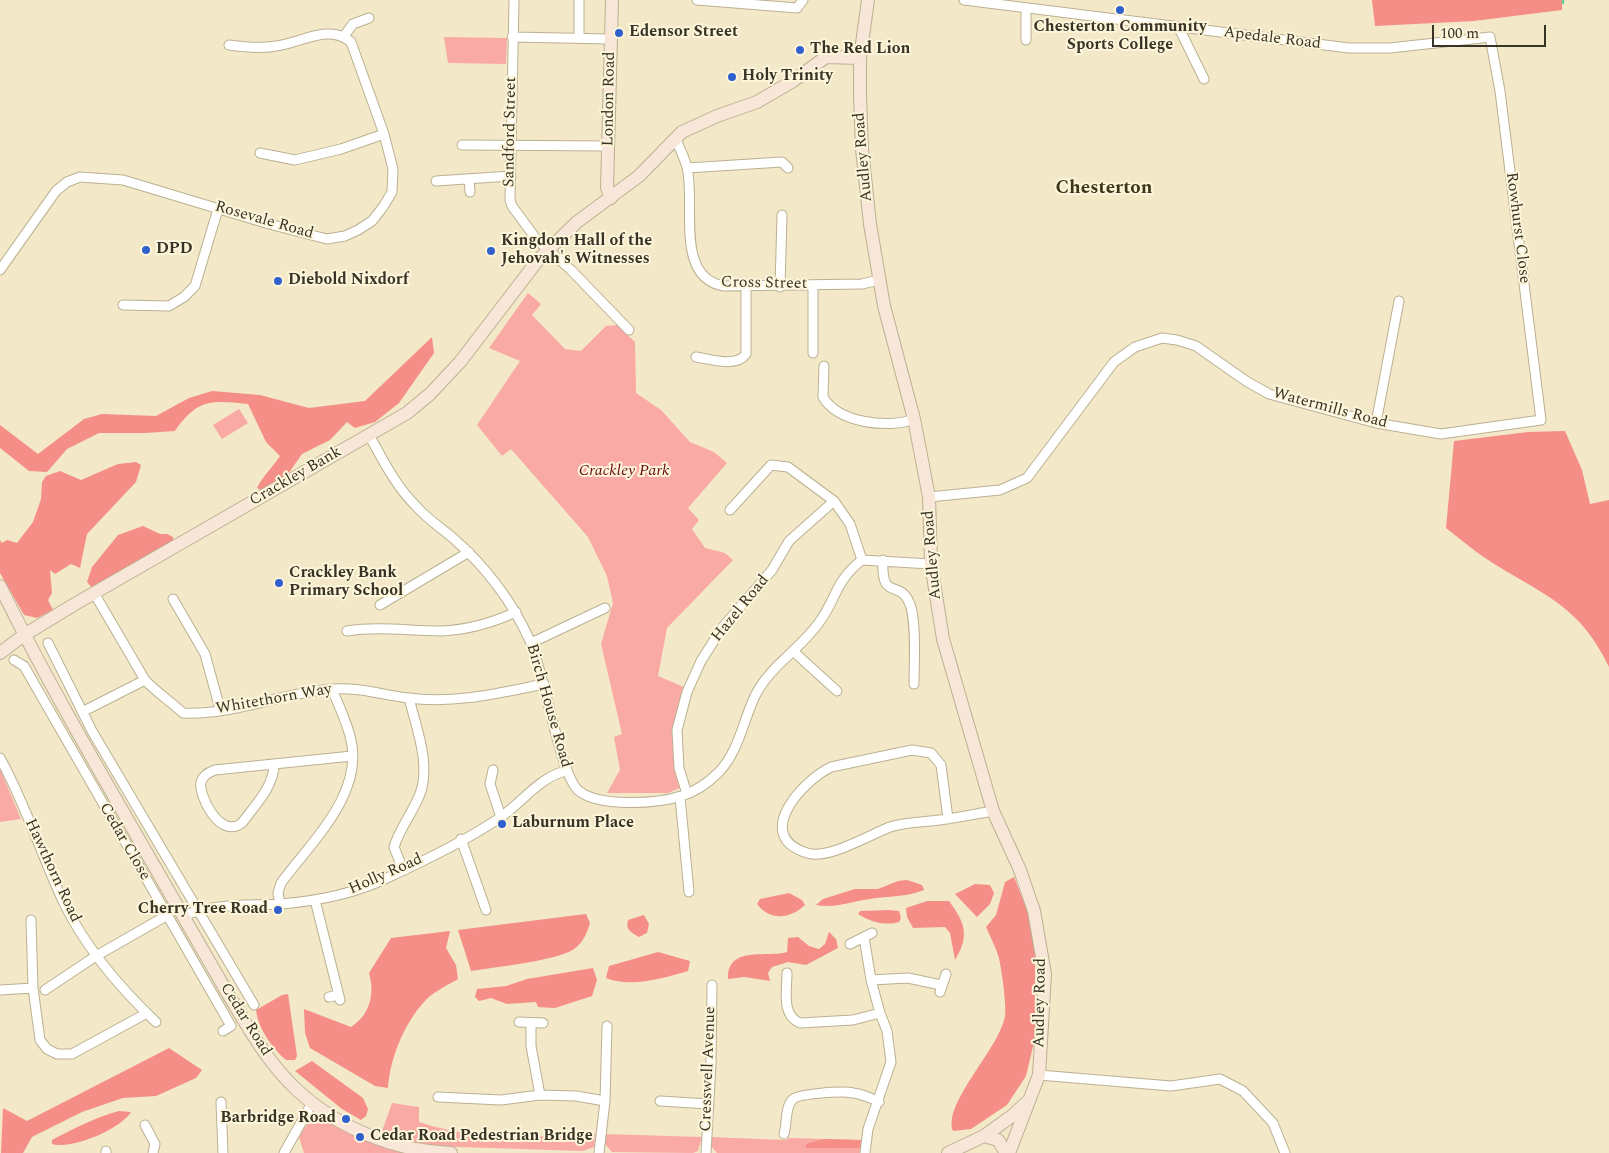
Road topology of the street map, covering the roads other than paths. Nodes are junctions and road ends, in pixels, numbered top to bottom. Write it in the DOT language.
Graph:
graph roads {
  1 [pos="514,0"];
  2 [pos="579,0"];
  3 [pos="612,0"];
  4 [pos="697,0"];
  5 [pos="868,0"];
  6 [pos="964,0"];
  7 [pos="803,1"];
  8 [pos="1026,9"];
  9 [pos="369,18"];
  10 [pos="1179,28"];
  11 [pos="344,36"];
  12 [pos="1490,36"];
  13 [pos="512,37"];
  14 [pos="579,38"];
  15 [pos="611,39"];
  16 [pos="1026,40"];
  17 [pos="229,45"];
  18 [pos="860,58"];
  19 [pos="1204,79"];
  20 [pos="384,134"];
  21 [pos="676,138"];
  22 [pos="462,145"];
  23 [pos="512,146"];
  24 [pos="609,146"];
  25 [pos="260,153"];
  26 [pos="687,168"];
  27 [pos="788,168"];
  28 [pos="511,176"];
  29 [pos="468,179"];
  30 [pos="436,181"];
  31 [pos="470,192"];
  32 [pos="611,198"];
  33 [pos="218,209"];
  34 [pos="782,215"];
  35 [pos="548,250"];
  36 [pos="0,270"];
  37 [pos="879,280"];
  38 [pos="746,286"];
  39 [pos="780,286"];
  40 [pos="814,286"];
  41 [pos="1399,301"];
  42 [pos="123,305"];
  43 [pos="629,330"];
  44 [pos="813,353"];
  45 [pos="696,356"];
  46 [pos="824,366"];
  47 [pos="914,419"];
  48 [pos="1541,420"];
  49 [pos="1376,423"];
  50 [pos="369,435"];
  51 [pos="929,497"];
  52 [pos="834,501"];
  53 [pos="730,510"];
  54 [pos="469,552"];
  55 [pos="862,560"];
  56 [pos="883,560"];
  57 [pos="931,564"];
  58 [pos="0,586"];
  59 [pos="94,593"];
  60 [pos="173,599"];
  61 [pos="380,605"];
  62 [pos="605,608"];
  63 [pos="516,612"];
  64 [pos="347,631"];
  65 [pos="24,635"];
  66 [pos="531,642"];
  67 [pos="48,648"];
  68 [pos="794,652"];
  69 [pos="0,653"];
  70 [pos="14,660"];
  71 [pos="145,680"];
  72 [pos="544,684"];
  73 [pos="914,684"];
  74 [pos="332,689"];
  75 [pos="837,691"];
  76 [pos="409,698"];
  77 [pos="220,709"];
  78 [pos="82,712"];
  79 [pos="352,756"];
  80 [pos="0,758"];
  81 [pos="274,764"];
  82 [pos="493,770"];
  83 [pos="566,771"];
  84 [pos="683,795"];
  85 [pos="115,798"];
  86 [pos="103,805"];
  87 [pos="993,811"];
  88 [pos="501,817"];
  89 [pos="948,819"];
  90 [pos="461,839"];
  91 [pos="403,870"];
  92 [pos="689,892"];
  93 [pos="315,900"];
  94 [pos="280,904"];
  95 [pos="486,910"];
  96 [pos="199,911"];
  97 [pos="166,916"];
  98 [pos="183,916"];
  99 [pos="31,920"];
  100 [pos="850,944"];
  101 [pos="96,956"];
  102 [pos="787,973"];
  103 [pos="946,974"];
  104 [pos="871,980"];
  105 [pos="712,985"];
  106 [pos="48,986"];
  107 [pos="33,988"];
  108 [pos="0,990"];
  109 [pos="329,997"];
  110 [pos="250,1002"];
  111 [pos="147,1013"];
  112 [pos="880,1013"];
  113 [pos="156,1022"];
  114 [pos="519,1022"];
  115 [pos="531,1023"];
  116 [pos="543,1023"];
  117 [pos="608,1026"];
  118 [pos="227,1028"];
  119 [pos="1039,1075"];
  120 [pos="540,1095"];
  121 [pos="438,1097"];
  122 [pos="1030,1099"];
  123 [pos="605,1101"];
  124 [pos="660,1101"];
  125 [pos="221,1102"];
  126 [pos="879,1102"];
  127 [pos="312,1103"];
  128 [pos="709,1104"];
  129 [pos="146,1125"];
  130 [pos="784,1134"];
  131 [pos="974,1144"];
  132 [pos="154,1153"];
  133 [pos="223,1153"];
  134 [pos="284,1153"];
  135 [pos="451,1153"];
  136 [pos="599,1153"];
  137 [pos="706,1153"];
  138 [pos="866,1153"];
  139 [pos="948,1153"];
  140 [pos="1008,1153"];
  141 [pos="1286,1153"];
  1 -- 13 [label="street, Sandford Street"];
  2 -- 14 [label="street"];
  3 -- 15 [label="street, London Road"];
  4 -- 7 [label="street"];
  5 -- 18 [label="street, Audley Road"];
  6 -- 8 [label="street, Apedale Road"];
  8 -- 10 [label="street, Apedale Road"];
  8 -- 16 [label="street"];
  9 -- 11 [label="street"];
  10 -- 12 [label="street, Apedale Road"];
  10 -- 19 [label="street"];
  11 -- 17 [label="street"];
  11 -- 20 [label="street, Rosevale Road"];
  12 -- 48 [label="street, Rowhurst Close"];
  13 -- 14 [label="street"];
  13 -- 23 [label="street, Sandford Street"];
  14 -- 15 [label="street"];
  15 -- 24 [label="street, London Road"];
  18 -- 21 [label="street, Crackley Bank"];
  18 -- 37 [label="street, Audley Road"];
  20 -- 25 [label="street"];
  20 -- 33 [label="street, Rosevale Road"];
  21 -- 26 [label="street, Cross Street"];
  21 -- 32 [label="street, Crackley Bank"];
  22 -- 23 [label="street"];
  23 -- 24 [label="street"];
  23 -- 28 [label="street, Sandford Street"];
  24 -- 32 [label="street, London Road"];
  26 -- 27 [label="street"];
  26 -- 38 [label="street, Cross Street"];
  28 -- 29 [label="street"];
  28 -- 35 [label="street, Sandford Street"];
  29 -- 30 [label="street"];
  29 -- 31 [label="street"];
  32 -- 35 [label="street, Crackley Bank"];
  33 -- 36 [label="street, Rosevale Road"];
  33 -- 42 [label="street"];
  34 -- 39 [label="street"];
  35 -- 43 [label="street, Sandford Street"];
  35 -- 50 [label="street, Crackley Bank"];
  37 -- 40 [label="street, Cross Street"];
  37 -- 47 [label="street, Audley Road"];
  38 -- 39 [label="street, Cross Street"];
  38 -- 45 [label="street"];
  39 -- 40 [label="street, Cross Street"];
  40 -- 44 [label="street"];
  41 -- 49 [label="street"];
  46 -- 47 [label="street"];
  47 -- 51 [label="street, Audley Road"];
  48 -- 49 [label="street, Watermills Road"];
  49 -- 51 [label="street, Watermills Road"];
  50 -- 54 [label="street, Birch House Road"];
  50 -- 59 [label="street, Crackley Bank"];
  51 -- 57 [label="street, Audley Road"];
  52 -- 53 [label="street"];
  52 -- 55 [label="street"];
  52 -- 84 [label="street, Hazel Road"];
  54 -- 61 [label="street"];
  54 -- 63 [label="street, Birch House Road"];
  55 -- 56 [label="street"];
  55 -- 68 [label="street, Birch House Road"];
  56 -- 57 [label="street"];
  56 -- 73 [label="street"];
  57 -- 87 [label="street, Audley Road"];
  58 -- 65 [label="street, Cedar Road"];
  59 -- 65 [label="street, Crackley Bank"];
  59 -- 71 [label="street, Whitethorn Way"];
  60 -- 77 [label="street"];
  62 -- 66 [label="street"];
  63 -- 64 [label="street"];
  63 -- 66 [label="street, Birch House Road"];
  65 -- 69 [label="street, Crackley Bank"];
  65 -- 85 [label="street, Cedar Road"];
  66 -- 72 [label="street, Birch House Road"];
  67 -- 78 [label="street"];
  68 -- 75 [label="street"];
  68 -- 84 [label="street, Birch House Road"];
  70 -- 86 [label="street, Cedar Close"];
  71 -- 77 [label="street, Whitethorn Way"];
  71 -- 78 [label="street"];
  72 -- 76 [label="street, Whitethorn Way"];
  72 -- 83 [label="street, Birch House Road"];
  74 -- 76 [label="street, Whitethorn Way"];
  74 -- 77 [label="street, Whitethorn Way"];
  74 -- 79 [label="street"];
  76 -- 91 [label="street"];
  78 -- 96 [label="street"];
  79 -- 81 [label="street"];
  79 -- 94 [label="street"];
  80 -- 101 [label="street, Hawthorn Road"];
  81 -- 81 [label="street"];
  82 -- 88 [label="street"];
  83 -- 84 [label="street, Birch House Road"];
  83 -- 88 [label="street, Holly Road"];
  84 -- 92 [label="street, Hazel Road"];
  85 -- 86 [label="street"];
  85 -- 98 [label="street, Cedar Road"];
  86 -- 97 [label="street, Cedar Close"];
  87 -- 89 [label="street"];
  87 -- 119 [label="street, Audley Road"];
  88 -- 90 [label="street, Holly Road"];
  89 -- 89 [label="street"];
  90 -- 91 [label="street, Holly Road"];
  90 -- 95 [label="street"];
  91 -- 93 [label="street, Holly Road"];
  93 -- 94 [label="street, Holly Road"];
  93 -- 109 [label="street"];
  94 -- 96 [label="street, Holly Road"];
  96 -- 98 [label="street, Holly Road"];
  96 -- 110 [label="street"];
  97 -- 101 [label="street"];
  97 -- 118 [label="street, Cedar Close"];
  98 -- 127 [label="street, Cedar Road"];
  99 -- 107 [label="street"];
  100 -- 104 [label="street"];
  101 -- 106 [label="street"];
  101 -- 111 [label="street, Hawthorn Road"];
  102 -- 112 [label="street"];
  103 -- 104 [label="street"];
  104 -- 112 [label="street"];
  105 -- 128 [label="street, Cresswell Avenue"];
  107 -- 108 [label="street"];
  107 -- 111 [label="street"];
  111 -- 113 [label="street, Hawthorn Road"];
  112 -- 126 [label="street"];
  114 -- 115 [label="street"];
  115 -- 116 [label="street"];
  115 -- 120 [label="street"];
  117 -- 123 [label="street"];
  119 -- 122 [label="street, Audley Road"];
  119 -- 141 [label="street"];
  120 -- 121 [label="street"];
  120 -- 123 [label="street"];
  122 -- 131 [label="street, Audley Road"];
  122 -- 140 [label="street, Audley Road"];
  123 -- 136 [label="street"];
  124 -- 128 [label="street"];
  125 -- 133 [label="street"];
  126 -- 130 [label="street"];
  126 -- 138 [label="street"];
  127 -- 134 [label="street"];
  127 -- 135 [label="street, Cedar Road"];
  128 -- 137 [label="street, Cresswell Avenue"];
  129 -- 132 [label="street"];
  131 -- 139 [label="street, Audley Road"];
  131 -- 140 [label="street"];
}
